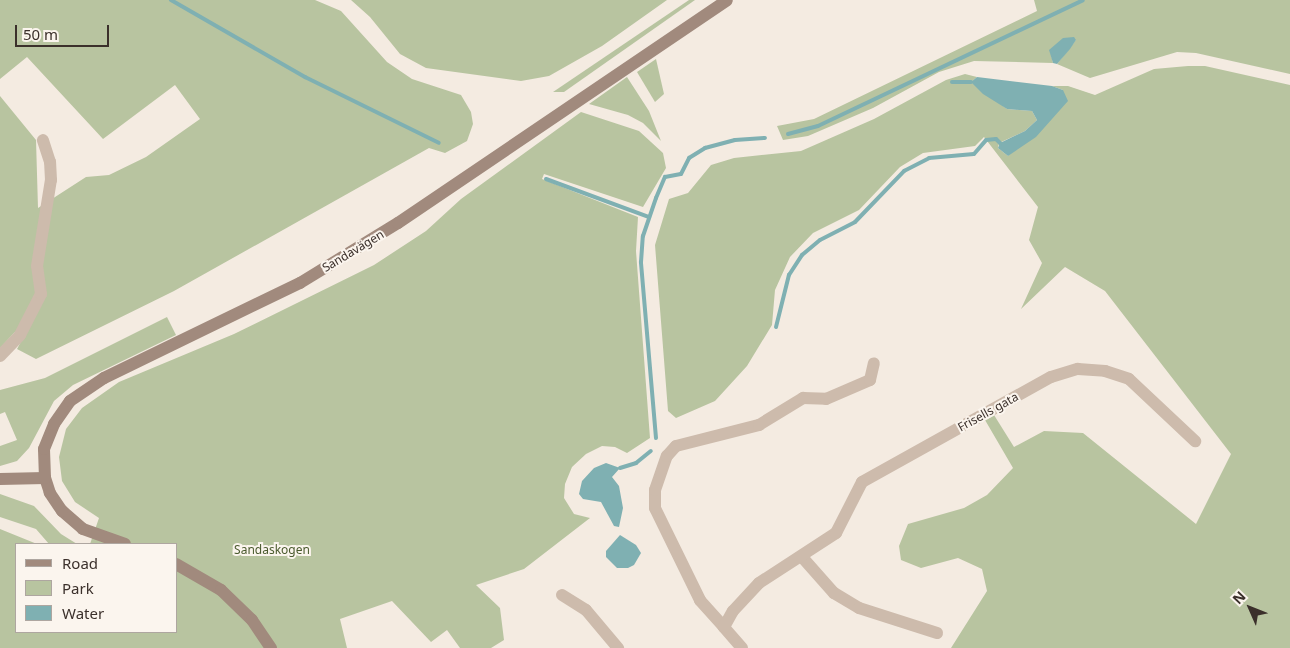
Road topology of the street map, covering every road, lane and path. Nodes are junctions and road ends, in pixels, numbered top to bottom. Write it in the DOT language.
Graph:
graph roads {
  1 [pos="727,0"];
  2 [pos="42,140"];
  3 [pos="0,356"];
  4 [pos="874,363"];
  5 [pos="1195,441"];
  6 [pos="45,478"];
  7 [pos="0,480"];
  8 [pos="122,543"];
  9 [pos="802,557"];
  10 [pos="178,565"];
  11 [pos="562,595"];
  12 [pos="724,627"];
  13 [pos="937,633"];
  14 [pos="271,648"];
  15 [pos="618,648"];
  16 [pos="742,648"];
  1 -- 6 [label="street, Sandavägen"];
  2 -- 3 [label="street"];
  4 -- 12 [label="street"];
  5 -- 9 [label="street, Frisells gata"];
  6 -- 7 [label="street"];
  6 -- 8 [label="street"];
  9 -- 12 [label="street, Frisells gata"];
  9 -- 13 [label="street"];
  10 -- 14 [label="street"];
  11 -- 15 [label="street"];
  12 -- 16 [label="street"];
}
